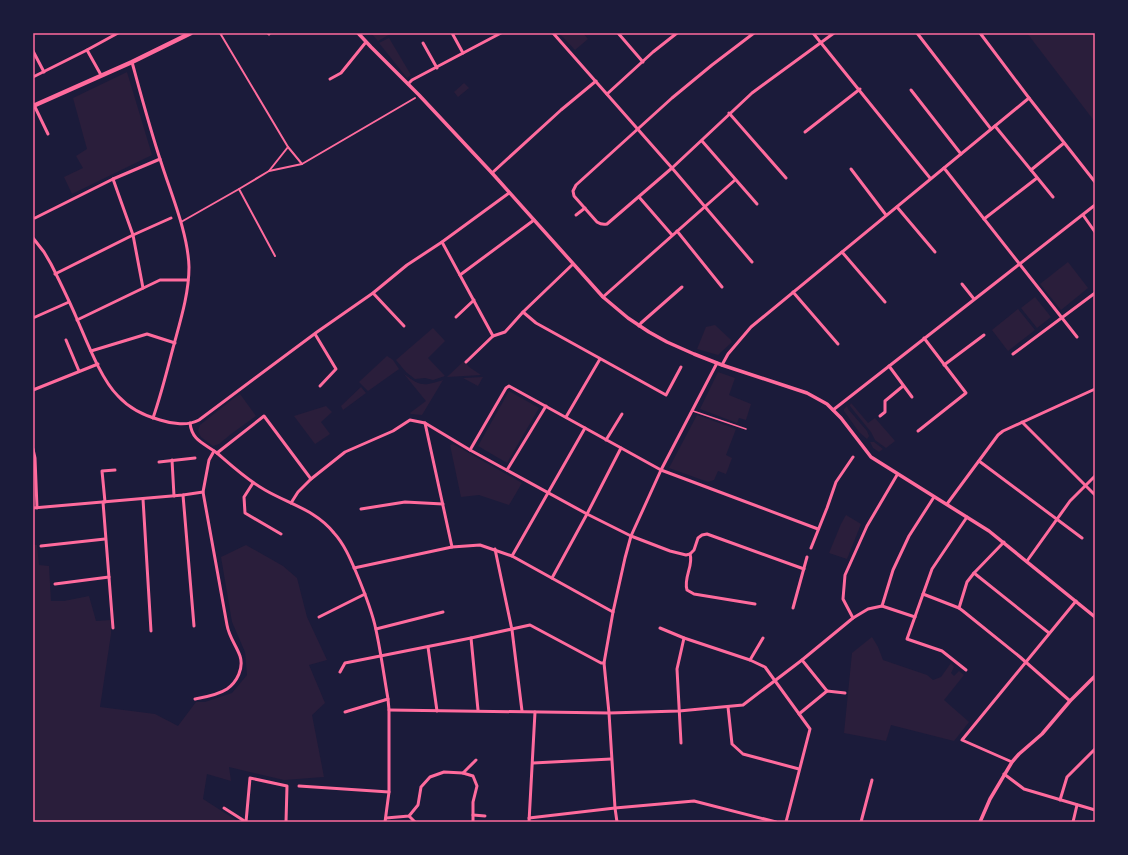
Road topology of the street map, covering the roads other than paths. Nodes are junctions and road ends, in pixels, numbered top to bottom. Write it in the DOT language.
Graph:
graph roads {
  1 [pos="118,33"];
  2 [pos="191,33"];
  3 [pos="220,33"];
  4 [pos="358,33"];
  5 [pos="452,33"];
  6 [pos="500,33"];
  7 [pos="553,33"];
  8 [pos="618,33"];
  9 [pos="677,33"];
  10 [pos="754,33"];
  11 [pos="813,33"];
  12 [pos="834,33"];
  13 [pos="917,33"];
  14 [pos="980,33"];
  15 [pos="366,42"];
  16 [pos="423,43"];
  17 [pos="821,43"];
  18 [pos="87,50"];
  19 [pos="33,51"];
  20 [pos="463,53"];
  21 [pos="132,62"];
  22 [pos="643,62"];
  23 [pos="437,68"];
  24 [pos="44,72"];
  25 [pos="101,75"];
  26 [pos="33,77"];
  27 [pos="330,79"];
  28 [pos="596,81"];
  29 [pos="408,84"];
  30 [pos="860,89"];
  31 [pos="911,90"];
  32 [pos="607,94"];
  33 [pos="415,98"];
  34 [pos="1028,98"];
  35 [pos="34,106"];
  36 [pos="729,113"];
  37 [pos="995,126"];
  38 [pos="638,129"];
  39 [pos="991,129"];
  40 [pos="805,132"];
  41 [pos="48,134"];
  42 [pos="702,141"];
  43 [pos="1064,143"];
  44 [pos="288,147"];
  45 [pos="961,154"];
  46 [pos="160,159"];
  47 [pos="302,164"];
  48 [pos="672,168"];
  49 [pos="944,168"];
  50 [pos="851,169"];
  51 [pos="1030,170"];
  52 [pos="269,171"];
  53 [pos="492,173"];
  54 [pos="786,178"];
  55 [pos="930,178"];
  56 [pos="1037,178"];
  57 [pos="114,180"];
  58 [pos="735,180"];
  59 [pos="1095,182"];
  60 [pos="239,189"];
  61 [pos="509,193"];
  62 [pos="639,197"];
  63 [pos="1053,197"];
  64 [pos="756,204"];
  65 [pos="1095,205"];
  66 [pos="705,206"];
  67 [pos="897,207"];
  68 [pos="585,208"];
  69 [pos="886,215"];
  70 [pos="1083,215"];
  71 [pos="576,216"];
  72 [pos="35,218"];
  73 [pos="172,218"];
  74 [pos="984,219"];
  75 [pos="534,220"];
  76 [pos="181,223"];
  77 [pos="677,231"];
  78 [pos="1095,232"];
  79 [pos="133,235"];
  80 [pos="672,235"];
  81 [pos="33,238"];
  82 [pos="442,242"];
  83 [pos="842,252"];
  84 [pos="935,252"];
  85 [pos="275,256"];
  86 [pos="752,262"];
  87 [pos="573,264"];
  88 [pos="1020,264"];
  89 [pos="56,274"];
  90 [pos="460,275"];
  91 [pos="188,280"];
  92 [pos="962,284"];
  93 [pos="682,287"];
  94 [pos="722,287"];
  95 [pos="143,288"];
  96 [pos="793,292"];
  97 [pos="373,293"];
  98 [pos="1095,293"];
  99 [pos="603,297"];
  100 [pos="974,299"];
  101 [pos="474,300"];
  102 [pos="69,302"];
  103 [pos="885,302"];
  104 [pos="523,312"];
  105 [pos="456,317"];
  106 [pos="1062,317"];
  107 [pos="33,318"];
  108 [pos="77,320"];
  109 [pos="404,326"];
  110 [pos="639,326"];
  111 [pos="315,334"];
  112 [pos="984,335"];
  113 [pos="493,336"];
  114 [pos="1077,337"];
  115 [pos="924,338"];
  116 [pos="66,340"];
  117 [pos="175,343"];
  118 [pos="838,344"];
  119 [pos="91,351"];
  120 [pos="1013,354"];
  121 [pos="600,360"];
  122 [pos="466,362"];
  123 [pos="717,363"];
  124 [pos="98,364"];
  125 [pos="722,365"];
  126 [pos="944,365"];
  127 [pos="888,366"];
  128 [pos="681,367"];
  129 [pos="79,371"];
  130 [pos="320,386"];
  131 [pos="903,386"];
  132 [pos="1095,389"];
  133 [pos="33,390"];
  134 [pos="912,397"];
  135 [pos="546,406"];
  136 [pos="833,410"];
  137 [pos="693,411"];
  138 [pos="622,414"];
  139 [pos="880,416"];
  140 [pos="566,417"];
  141 [pos="153,418"];
  142 [pos="1022,422"];
  143 [pos="190,423"];
  144 [pos="425,423"];
  145 [pos="585,428"];
  146 [pos="746,430"];
  147 [pos="918,431"];
  148 [pos="606,440"];
  149 [pos="621,448"];
  150 [pos="33,449"];
  151 [pos="470,450"];
  152 [pos="215,452"];
  153 [pos="853,457"];
  154 [pos="195,458"];
  155 [pos="172,460"];
  156 [pos="979,461"];
  157 [pos="159,462"];
  158 [pos="115,470"];
  159 [pos="507,470"];
  160 [pos="661,470"];
  161 [pos="898,475"];
  162 [pos="1095,476"];
  163 [pos="311,479"];
  164 [pos="253,483"];
  165 [pos="1085,485"];
  166 [pos="203,492"];
  167 [pos="548,493"];
  168 [pos="183,495"];
  169 [pos="1095,495"];
  170 [pos="174,496"];
  171 [pos="934,497"];
  172 [pos="143,499"];
  173 [pos="104,502"];
  174 [pos="291,503"];
  175 [pos="443,504"];
  176 [pos="947,504"];
  177 [pos="33,508"];
  178 [pos="37,508"];
  179 [pos="361,509"];
  180 [pos="587,514"];
  181 [pos="968,517"];
  182 [pos="1057,519"];
  183 [pos="818,529"];
  184 [pos="281,534"];
  185 [pos="631,536"];
  186 [pos="1082,538"];
  187 [pos="105,539"];
  188 [pos="1004,542"];
  189 [pos="41,546"];
  190 [pos="452,547"];
  191 [pos="810,548"];
  192 [pos="495,549"];
  193 [pos="690,554"];
  194 [pos="512,556"];
  195 [pos="807,557"];
  196 [pos="1027,560"];
  197 [pos="354,568"];
  198 [pos="804,569"];
  199 [pos="974,573"];
  200 [pos="109,577"];
  201 [pos="552,578"];
  202 [pos="55,584"];
  203 [pos="366,594"];
  204 [pos="923,594"];
  205 [pos="1076,600"];
  206 [pos="754,604"];
  207 [pos="882,606"];
  208 [pos="793,608"];
  209 [pos="959,608"];
  210 [pos="443,612"];
  211 [pos="613,612"];
  212 [pos="319,616"];
  213 [pos="915,617"];
  214 [pos="1095,617"];
  215 [pos="853,618"];
  216 [pos="194,626"];
  217 [pos="113,628"];
  218 [pos="660,628"];
  219 [pos="376,629"];
  220 [pos="512,630"];
  221 [pos="151,631"];
  222 [pos="1049,633"];
  223 [pos="471,638"];
  224 [pos="684,638"];
  225 [pos="763,638"];
  226 [pos="428,647"];
  227 [pos="380,656"];
  228 [pos="750,660"];
  229 [pos="802,660"];
  230 [pos="1026,662"];
  231 [pos="604,663"];
  232 [pos="966,670"];
  233 [pos="340,672"];
  234 [pos="1095,676"];
  235 [pos="775,681"];
  236 [pos="827,691"];
  237 [pos="845,693"];
  238 [pos="195,699"];
  239 [pos="388,699"];
  240 [pos="1070,701"];
  241 [pos="728,707"];
  242 [pos="389,710"];
  243 [pos="478,710"];
  244 [pos="437,711"];
  245 [pos="522,711"];
  246 [pos="679,711"];
  247 [pos="345,712"];
  248 [pos="535,712"];
  249 [pos="609,713"];
  250 [pos="799,714"];
  251 [pos="681,743"];
  252 [pos="1095,749"];
  253 [pos="611,758"];
  254 [pos="476,760"];
  255 [pos="1012,762"];
  256 [pos="532,763"];
  257 [pos="800,769"];
  258 [pos="463,774"];
  259 [pos="1004,774"];
  260 [pos="872,780"];
  261 [pos="299,786"];
  262 [pos="389,792"];
  263 [pos="1060,800"];
  264 [pos="1078,805"];
  265 [pos="224,808"];
  266 [pos="615,808"];
  267 [pos="1095,810"];
  268 [pos="473,815"];
  269 [pos="409,816"];
  270 [pos="485,816"];
  271 [pos="529,818"];
  272 [pos="385,820"];
  273 [pos="246,822"];
  274 [pos="286,822"];
  275 [pos="415,822"];
  276 [pos="473,822"];
  277 [pos="529,822"];
  278 [pos="617,822"];
  279 [pos="776,822"];
  280 [pos="786,822"];
  281 [pos="862,822"];
  282 [pos="980,822"];
  283 [pos="1073,822"];
  1 -- 18 [label="street"];
  2 -- 21 [label="main road"];
  3 -- 44 [label="street"];
  4 -- 15 [label="street"];
  5 -- 20 [label="street"];
  6 -- 20 [label="street"];
  7 -- 28 [label="street"];
  8 -- 22 [label="street"];
  9 -- 22 [label="street"];
  10 -- 38 [label="street"];
  11 -- 17 [label="street"];
  12 -- 17 [label="street"];
  13 -- 39 [label="street"];
  14 -- 34 [label="street"];
  15 -- 27 [label="street"];
  15 -- 29 [label="street"];
  16 -- 23 [label="street"];
  17 -- 30 [label="street"];
  17 -- 36 [label="street"];
  18 -- 24 [label="street"];
  18 -- 25 [label="street"];
  19 -- 24 [label="street"];
  20 -- 23 [label="street"];
  21 -- 25 [label="main road"];
  21 -- 46 [label="street"];
  22 -- 32 [label="street"];
  23 -- 29 [label="street"];
  24 -- 26 [label="street"];
  25 -- 35 [label="main road"];
  28 -- 32 [label="street"];
  28 -- 53 [label="street"];
  29 -- 53 [label="street"];
  30 -- 40 [label="street"];
  30 -- 55 [label="street"];
  31 -- 45 [label="street"];
  32 -- 38 [label="street"];
  33 -- 47 [label="street"];
  34 -- 37 [label="street"];
  34 -- 43 [label="street"];
  35 -- 41 [label="street"];
  36 -- 42 [label="street"];
  36 -- 54 [label="street"];
  37 -- 39 [label="street"];
  37 -- 51 [label="street"];
  38 -- 48 [label="street"];
  38 -- 68 [label="street"];
  39 -- 45 [label="street"];
  42 -- 48 [label="street"];
  42 -- 58 [label="street"];
  43 -- 51 [label="street"];
  43 -- 59 [label="street"];
  44 -- 47 [label="street"];
  44 -- 52 [label="street"];
  45 -- 49 [label="street"];
  46 -- 57 [label="street"];
  46 -- 76 [label="street"];
  47 -- 52 [label="street"];
  48 -- 62 [label="street"];
  48 -- 66 [label="street"];
  49 -- 55 [label="street"];
  49 -- 74 [label="street"];
  50 -- 69 [label="street"];
  51 -- 56 [label="street"];
  52 -- 60 [label="street"];
  53 -- 61 [label="street"];
  55 -- 67 [label="street"];
  56 -- 63 [label="street"];
  56 -- 74 [label="street"];
  57 -- 72 [label="street"];
  57 -- 79 [label="street"];
  58 -- 64 [label="street"];
  58 -- 66 [label="street"];
  60 -- 76 [label="street"];
  60 -- 85 [label="street"];
  61 -- 75 [label="street"];
  61 -- 82 [label="street"];
  62 -- 68 [label="street"];
  62 -- 80 [label="street"];
  65 -- 70 [label="street"];
  66 -- 77 [label="street"];
  66 -- 86 [label="street"];
  67 -- 69 [label="street"];
  67 -- 84 [label="street"];
  68 -- 71 [label="street"];
  69 -- 83 [label="street"];
  70 -- 78 [label="street"];
  70 -- 88 [label="street"];
  73 -- 79 [label="street"];
  74 -- 88 [label="street"];
  75 -- 87 [label="street"];
  75 -- 90 [label="street"];
  76 -- 91 [label="street"];
  77 -- 80 [label="street"];
  77 -- 94 [label="street"];
  79 -- 89 [label="street"];
  79 -- 95 [label="street"];
  80 -- 99 [label="street"];
  81 -- 89 [label="street"];
  82 -- 90 [label="street"];
  82 -- 97 [label="street"];
  83 -- 96 [label="street"];
  83 -- 103 [label="street"];
  87 -- 99 [label="street"];
  87 -- 104 [label="street"];
  88 -- 100 [label="street"];
  88 -- 106 [label="street"];
  89 -- 102 [label="street"];
  90 -- 101 [label="street"];
  91 -- 95 [label="street"];
  91 -- 117 [label="street"];
  92 -- 100 [label="street"];
  93 -- 110 [label="street"];
  95 -- 108 [label="street"];
  96 -- 118 [label="street"];
  96 -- 125 [label="street"];
  97 -- 109 [label="street"];
  97 -- 111 [label="street"];
  98 -- 106 [label="street"];
  99 -- 110 [label="street"];
  100 -- 115 [label="street"];
  101 -- 105 [label="street"];
  101 -- 113 [label="street"];
  102 -- 107 [label="street"];
  102 -- 108 [label="street"];
  104 -- 113 [label="street"];
  104 -- 121 [label="street"];
  106 -- 114 [label="street"];
  106 -- 120 [label="street"];
  108 -- 119 [label="street"];
  110 -- 123 [label="street"];
  111 -- 130 [label="street"];
  111 -- 143 [label="street"];
  112 -- 126 [label="street"];
  113 -- 122 [label="street"];
  115 -- 126 [label="street"];
  115 -- 127 [label="street"];
  116 -- 129 [label="street"];
  117 -- 119 [label="street"];
  117 -- 141 [label="street"];
  119 -- 124 [label="street"];
  121 -- 128 [label="street"];
  121 -- 140 [label="street"];
  123 -- 125 [label="street"];
  123 -- 137 [label="street"];
  124 -- 129 [label="street"];
  124 -- 141 [label="street"];
  125 -- 136 [label="street"];
  126 -- 147 [label="street"];
  127 -- 131 [label="street"];
  127 -- 136 [label="street"];
  129 -- 133 [label="street"];
  131 -- 134 [label="street"];
  131 -- 139 [label="street"];
  132 -- 142 [label="street"];
  135 -- 140 [label="street"];
  135 -- 151 [label="street"];
  135 -- 159 [label="street"];
  136 -- 161 [label="street"];
  137 -- 146 [label="lane"];
  137 -- 160 [label="street"];
  138 -- 148 [label="street"];
  140 -- 145 [label="street"];
  141 -- 143 [label="street"];
  142 -- 156 [label="street"];
  142 -- 165 [label="street"];
  143 -- 152 [label="street"];
  144 -- 151 [label="street"];
  144 -- 163 [label="street"];
  144 -- 175 [label="street"];
  145 -- 148 [label="street"];
  145 -- 167 [label="street"];
  148 -- 149 [label="street"];
  149 -- 160 [label="street"];
  149 -- 180 [label="street"];
  150 -- 178 [label="street"];
  151 -- 159 [label="street"];
  152 -- 163 [label="street"];
  152 -- 164 [label="street"];
  152 -- 166 [label="street"];
  153 -- 183 [label="street"];
  154 -- 155 [label="street"];
  155 -- 157 [label="street"];
  155 -- 170 [label="street"];
  156 -- 176 [label="street"];
  156 -- 182 [label="street"];
  158 -- 173 [label="street"];
  159 -- 167 [label="street"];
  160 -- 183 [label="street"];
  160 -- 185 [label="street"];
  161 -- 171 [label="street"];
  161 -- 215 [label="street"];
  162 -- 165 [label="street"];
  163 -- 174 [label="street"];
  164 -- 174 [label="street"];
  164 -- 184 [label="street"];
  165 -- 169 [label="street"];
  165 -- 182 [label="street"];
  166 -- 168 [label="street"];
  166 -- 238 [label="street"];
  167 -- 180 [label="street"];
  167 -- 194 [label="street"];
  168 -- 170 [label="street"];
  168 -- 216 [label="street"];
  170 -- 172 [label="street"];
  171 -- 176 [label="street"];
  171 -- 207 [label="street"];
  172 -- 173 [label="street"];
  172 -- 221 [label="street"];
  173 -- 178 [label="street"];
  173 -- 187 [label="street"];
  174 -- 197 [label="street"];
  175 -- 179 [label="street"];
  175 -- 190 [label="street"];
  176 -- 181 [label="street"];
  177 -- 178 [label="street"];
  180 -- 185 [label="street"];
  180 -- 201 [label="street"];
  181 -- 188 [label="street"];
  181 -- 204 [label="street"];
  182 -- 186 [label="street"];
  182 -- 196 [label="street"];
  183 -- 191 [label="street"];
  185 -- 193 [label="street"];
  185 -- 211 [label="street"];
  187 -- 189 [label="street"];
  187 -- 200 [label="street"];
  188 -- 196 [label="street"];
  188 -- 199 [label="street"];
  190 -- 192 [label="street"];
  190 -- 197 [label="street"];
  192 -- 194 [label="street"];
  192 -- 220 [label="street"];
  193 -- 198 [label="street"];
  193 -- 206 [label="street"];
  194 -- 201 [label="street"];
  195 -- 198 [label="street"];
  196 -- 205 [label="street"];
  197 -- 203 [label="street"];
  198 -- 208 [label="street"];
  199 -- 209 [label="street"];
  199 -- 222 [label="street"];
  200 -- 202 [label="street"];
  200 -- 217 [label="street"];
  201 -- 211 [label="street"];
  203 -- 212 [label="street"];
  203 -- 219 [label="street"];
  204 -- 209 [label="street"];
  204 -- 213 [label="street"];
  205 -- 214 [label="street"];
  205 -- 222 [label="street"];
  207 -- 213 [label="street"];
  207 -- 215 [label="street"];
  209 -- 230 [label="street"];
  210 -- 219 [label="street"];
  211 -- 231 [label="street"];
  213 -- 232 [label="street"];
  215 -- 229 [label="street"];
  218 -- 224 [label="street"];
  219 -- 227 [label="street"];
  220 -- 223 [label="street"];
  220 -- 231 [label="street"];
  220 -- 245 [label="street"];
  222 -- 230 [label="street"];
  223 -- 226 [label="street"];
  223 -- 243 [label="street"];
  224 -- 228 [label="street"];
  224 -- 246 [label="street"];
  225 -- 228 [label="street"];
  226 -- 227 [label="street"];
  226 -- 244 [label="street"];
  227 -- 233 [label="street"];
  227 -- 239 [label="street"];
  228 -- 235 [label="street"];
  229 -- 235 [label="street"];
  229 -- 236 [label="street"];
  230 -- 240 [label="street"];
  230 -- 255 [label="street"];
  231 -- 249 [label="street"];
  234 -- 240 [label="street"];
  235 -- 241 [label="street"];
  235 -- 250 [label="street"];
  236 -- 237 [label="street"];
  236 -- 250 [label="street"];
  239 -- 242 [label="street"];
  239 -- 247 [label="street"];
  240 -- 255 [label="street"];
  241 -- 246 [label="street"];
  241 -- 257 [label="street"];
  242 -- 244 [label="street"];
  242 -- 262 [label="street"];
  243 -- 244 [label="street"];
  243 -- 245 [label="street"];
  245 -- 248 [label="street"];
  246 -- 249 [label="street"];
  246 -- 251 [label="street"];
  248 -- 249 [label="street"];
  248 -- 256 [label="street"];
  249 -- 253 [label="street"];
  250 -- 257 [label="street"];
  252 -- 263 [label="street"];
  253 -- 256 [label="street"];
  253 -- 266 [label="street"];
  254 -- 258 [label="street"];
  255 -- 259 [label="street"];
  256 -- 271 [label="street"];
  257 -- 280 [label="street"];
  258 -- 268 [label="street"];
  258 -- 269 [label="street"];
  259 -- 263 [label="street"];
  259 -- 282 [label="street"];
  260 -- 281 [label="street"];
  261 -- 262 [label="street"];
  262 -- 272 [label="street"];
  263 -- 264 [label="street"];
  264 -- 267 [label="street"];
  264 -- 283 [label="street"];
  265 -- 273 [label="street"];
  266 -- 271 [label="street"];
  266 -- 278 [label="street"];
  266 -- 279 [label="street"];
  268 -- 270 [label="street"];
  268 -- 276 [label="street"];
  269 -- 272 [label="street"];
  269 -- 275 [label="street"];
  271 -- 277 [label="street"];
  273 -- 274 [label="street"];
}
